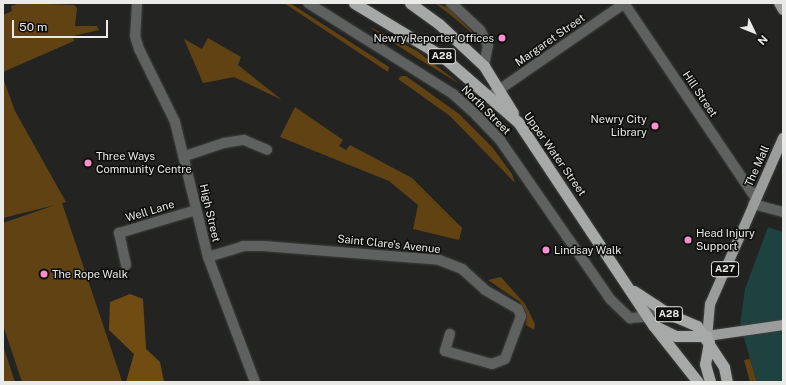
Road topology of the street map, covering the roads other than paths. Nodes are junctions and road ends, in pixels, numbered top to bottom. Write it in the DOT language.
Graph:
graph roads {
  1 [pos="136,3"];
  2 [pos="308,3"];
  3 [pos="410,3"];
  4 [pos="451,3"];
  5 [pos="624,3"];
  6 [pos="779,3"];
  7 [pos="356,4"];
  8 [pos="783,10"];
  9 [pos="484,66"];
  10 [pos="500,90"];
  11 [pos="490,96"];
  12 [pos="518,122"];
  13 [pos="783,138"];
  14 [pos="267,150"];
  15 [pos="185,156"];
  16 [pos="755,201"];
  17 [pos="196,210"];
  18 [pos="783,212"];
  19 [pos="208,257"];
  20 [pos="126,265"];
  21 [pos="631,290"];
  22 [pos="656,305"];
  23 [pos="650,321"];
  24 [pos="783,325"];
  25 [pos="450,334"];
  26 [pos="708,339"];
  27 [pos="255,382"];
  28 [pos="698,382"];
  29 [pos="710,382"];
  30 [pos="727,382"];
  1 -- 15 [label="street, High Street"];
  2 -- 23 [label="street, North Street"];
  3 -- 9 [label="highway, A28"];
  4 -- 9 [label="street"];
  5 -- 10 [label="street, Margaret Street"];
  5 -- 16 [label="street, Hill Street"];
  6 -- 8 [label="main road"];
  7 -- 11 [label="highway, Upper Water Street / A28"];
  9 -- 10 [label="highway, A28"];
  10 -- 11 [label="street, Margaret Street"];
  10 -- 12 [label="highway, A28"];
  11 -- 12 [label="highway, Upper Water Street / A28"];
  12 -- 21 [label="highway, Upper Water Street / A28"];
  13 -- 16 [label="main road, The Mall / A27"];
  14 -- 15 [label="street"];
  15 -- 17 [label="street, High Street"];
  16 -- 18 [label="street"];
  16 -- 26 [label="main road, A27"];
  17 -- 19 [label="street, High Street"];
  17 -- 20 [label="street, Well Lane"];
  19 -- 25 [label="street, Saint Clare's Avenue"];
  19 -- 27 [label="street, High Street"];
  21 -- 22 [label="highway, Upper Water Street / A28"];
  21 -- 23 [label="highway, Upper Water Street / A28"];
  22 -- 23 [label="street"];
  22 -- 26 [label="highway, Upper Water Street / A28"];
  23 -- 26 [label="highway, A28"];
  23 -- 28 [label="highway, A28"];
  24 -- 26 [label="main road"];
  26 -- 29 [label="highway"];
  26 -- 30 [label="highway, A28"];
}
